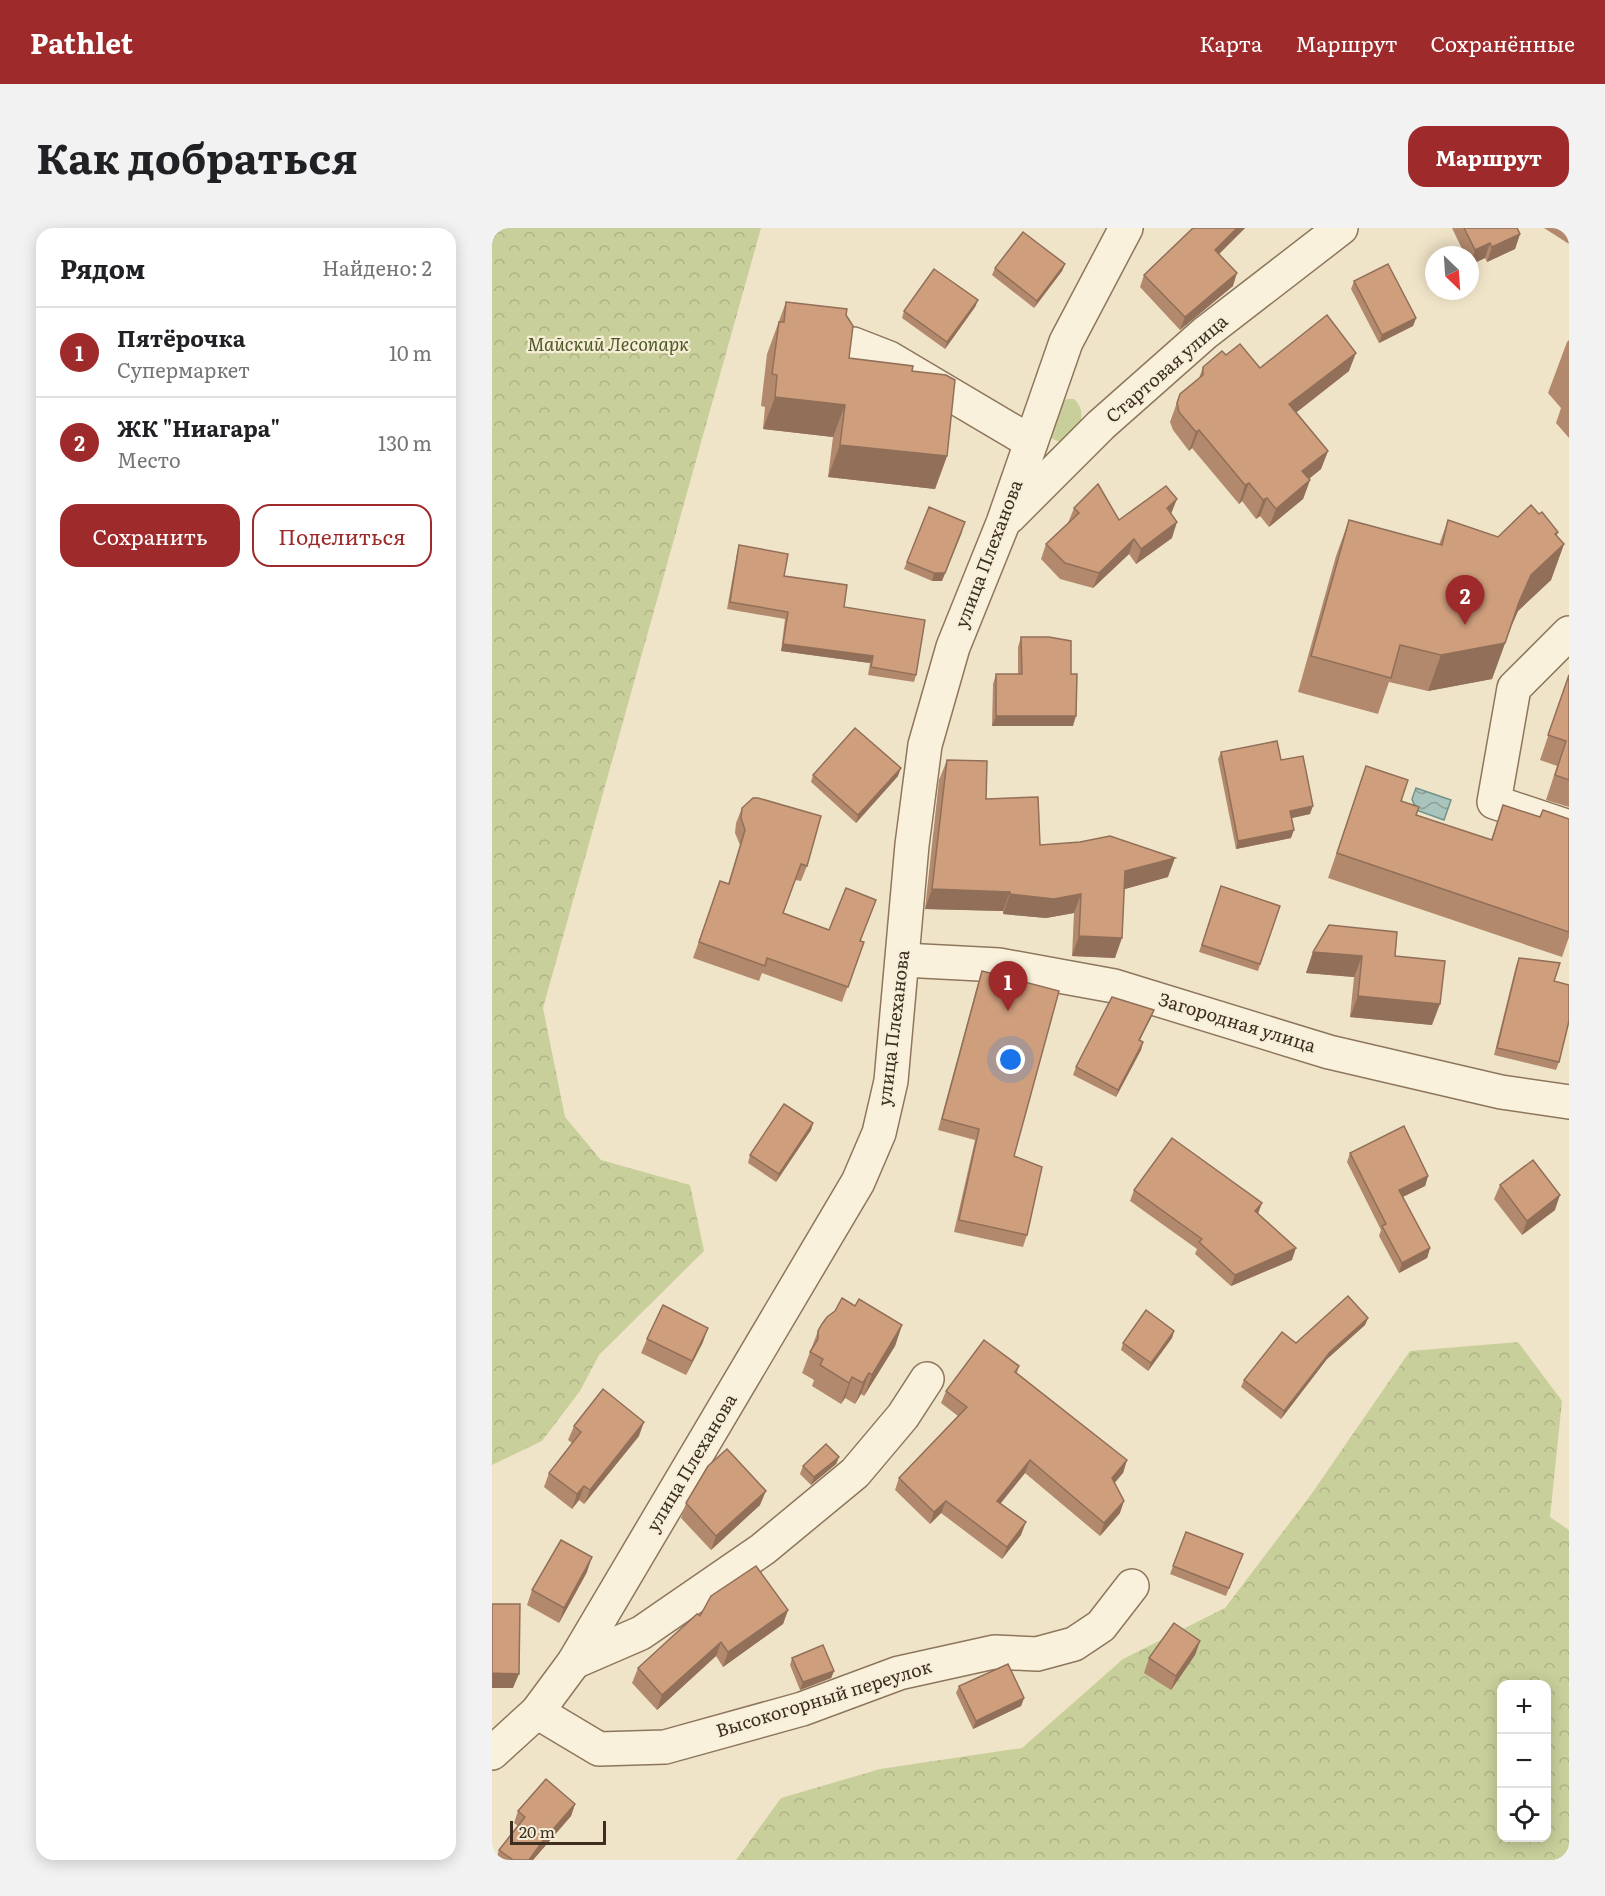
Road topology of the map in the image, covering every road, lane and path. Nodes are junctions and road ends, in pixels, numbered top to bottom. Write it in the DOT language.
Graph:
graph roads {
  1 [pos="1126,228"];
  2 [pos="1341,228"];
  3 [pos="853,344"];
  4 [pos="1031,442"];
  5 [pos="1004,523"];
  6 [pos="1569,633"];
  7 [pos="1569,826"];
  8 [pos="903,960"];
  9 [pos="1569,1102"];
  10 [pos="927,1379"];
  11 [pos="1132,1586"];
  12 [pos="574,1662"];
  13 [pos="537,1712"];
  14 [pos="492,1753"];
  1 -- 4 [label="street, улица Плеханова"];
  2 -- 5 [label="street, Стартовая улица"];
  3 -- 4 [label="street"];
  4 -- 5 [label="street, улица Плеханова"];
  5 -- 8 [label="street, улица Плеханова"];
  6 -- 7 [label="street"];
  8 -- 9 [label="street, Загородная улица"];
  8 -- 12 [label="street, улица Плеханова"];
  10 -- 12 [label="street"];
  11 -- 13 [label="street, Высокогорный переулок"];
  12 -- 13 [label="street, улица Плеханова"];
  13 -- 14 [label="street, улица Плеханова"];
}
